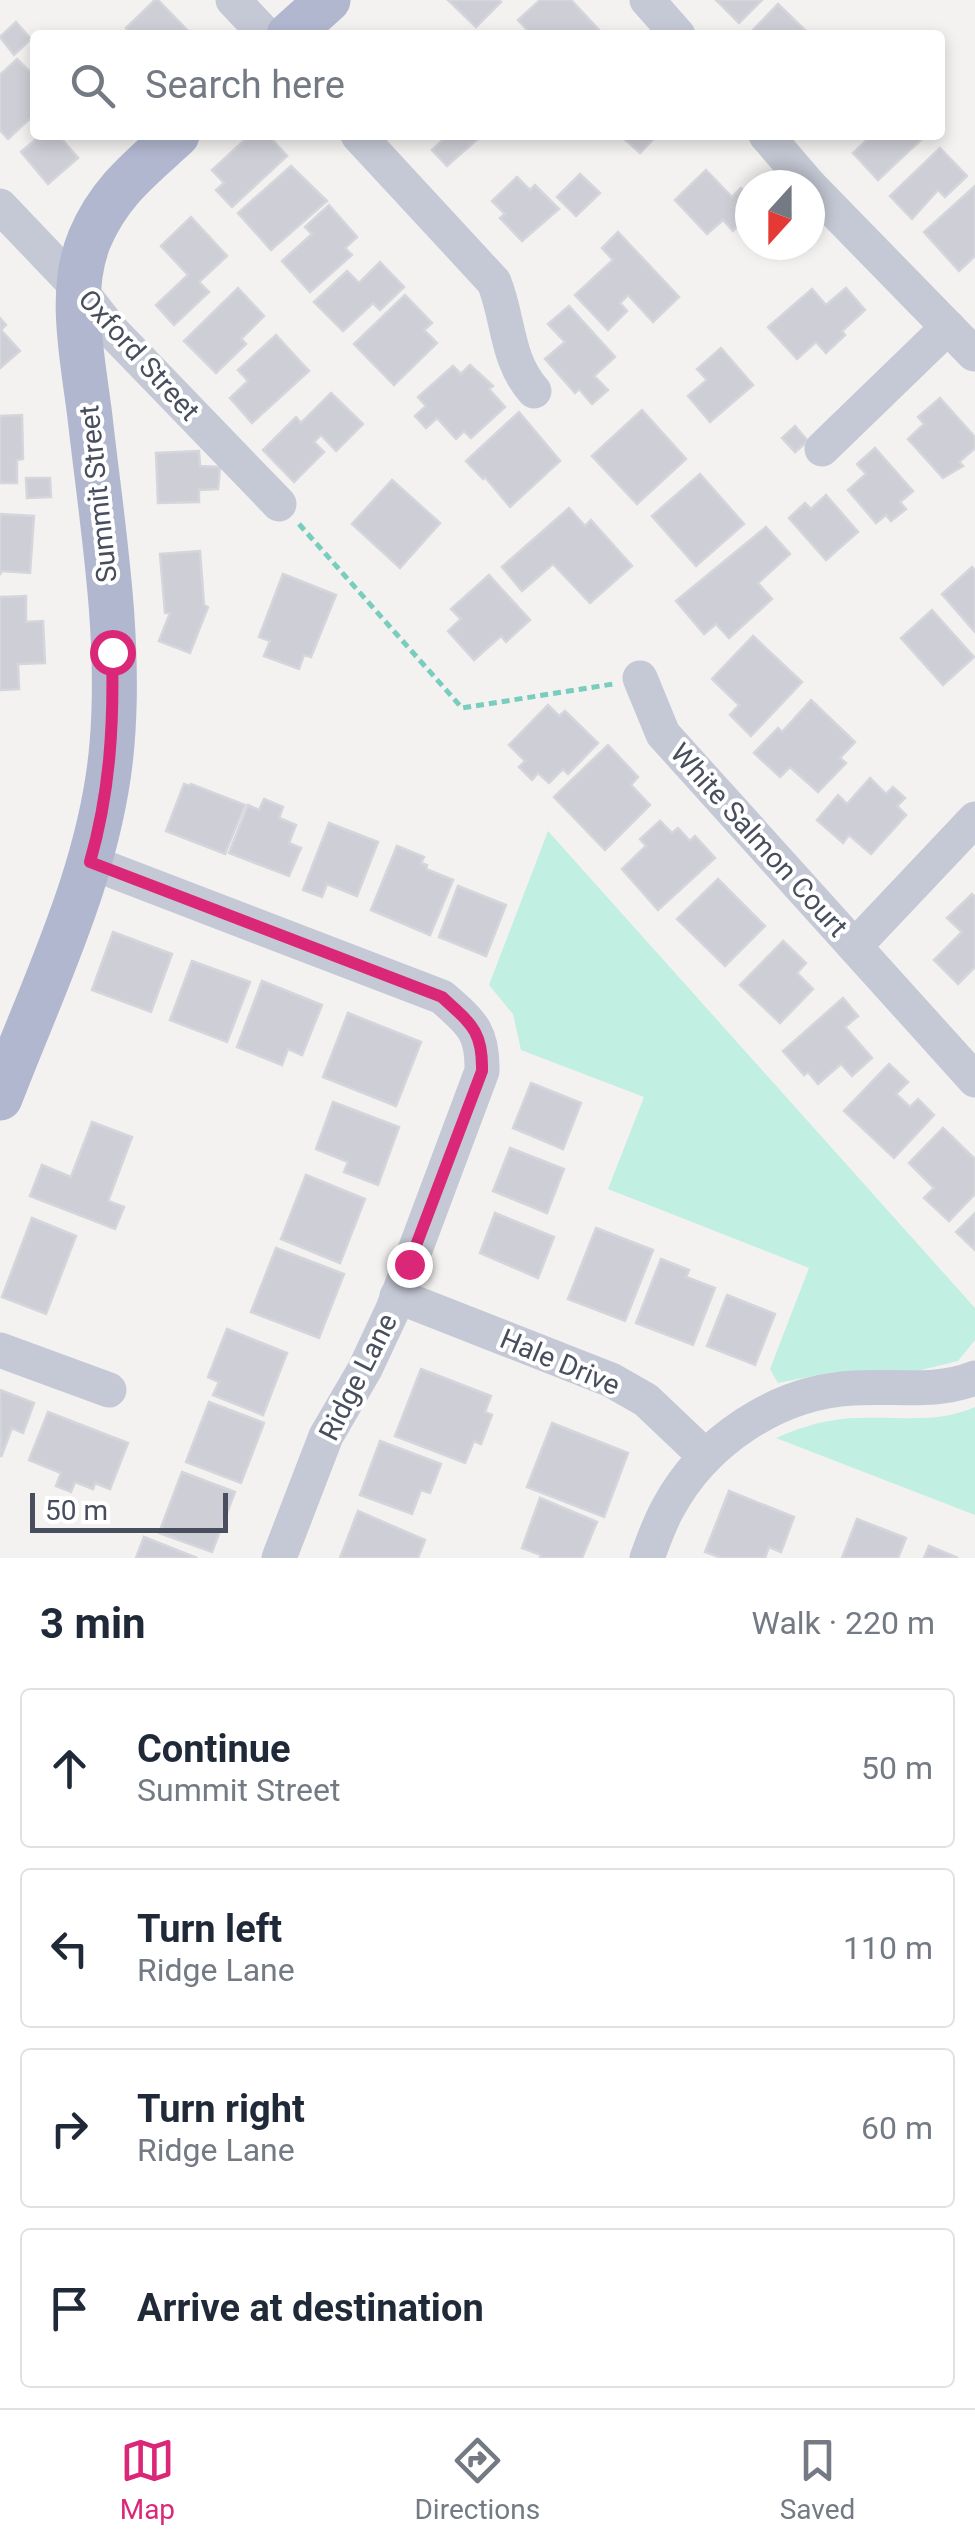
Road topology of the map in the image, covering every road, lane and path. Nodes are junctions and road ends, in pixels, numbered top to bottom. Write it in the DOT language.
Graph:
graph roads {
  1 [pos="233,0"];
  2 [pos="328,0"];
  3 [pos="648,0"];
  4 [pos="261,30"];
  5 [pos="295,30"];
  6 [pos="674,30"];
  7 [pos="172,140"];
  8 [pos="363,140"];
  9 [pos="770,140"];
  10 [pos="797,170"];
  11 [pos="825,200"];
  12 [pos="0,206"];
  13 [pos="80,290"];
  14 [pos="948,327"];
  15 [pos="974,354"];
  16 [pos="534,391"];
  17 [pos="822,449"];
  18 [pos="280,504"];
  19 [pos="624,682"];
  20 [pos="975,819"];
  21 [pos="90,862"];
  22 [pos="855,946"];
  23 [pos="975,1080"];
  24 [pos="0,1098"];
  25 [pos="397,1296"];
  26 [pos="0,1350"];
  27 [pos="975,1378"];
  28 [pos="109,1390"];
  29 [pos="705,1456"];
  30 [pos="279,1558"];
  31 [pos="647,1558"];
  1 -- 4 [label="street"];
  2 -- 5 [label="main road"];
  3 -- 6 [label="street"];
  7 -- 13 [label="main road, Summit Street"];
  8 -- 16 [label="street"];
  9 -- 10 [label="street"];
  11 -- 14 [label="street"];
  12 -- 13 [label="street, Oxford Street"];
  13 -- 18 [label="street, Oxford Street"];
  13 -- 21 [label="main road, Summit Street"];
  14 -- 15 [label="street"];
  14 -- 17 [label="street"];
  18 -- 19 [label="path"];
  19 -- 22 [label="street, White Salmon Court"];
  20 -- 22 [label="street"];
  21 -- 24 [label="main road, Summit Street"];
  21 -- 25 [label="street, Ridge Lane"];
  22 -- 23 [label="street, White Salmon Court"];
  25 -- 29 [label="street, Hale Drive"];
  25 -- 30 [label="street, Ridge Lane"];
  26 -- 28 [label="street"];
  27 -- 29 [label="street"];
  29 -- 31 [label="street"];
}
